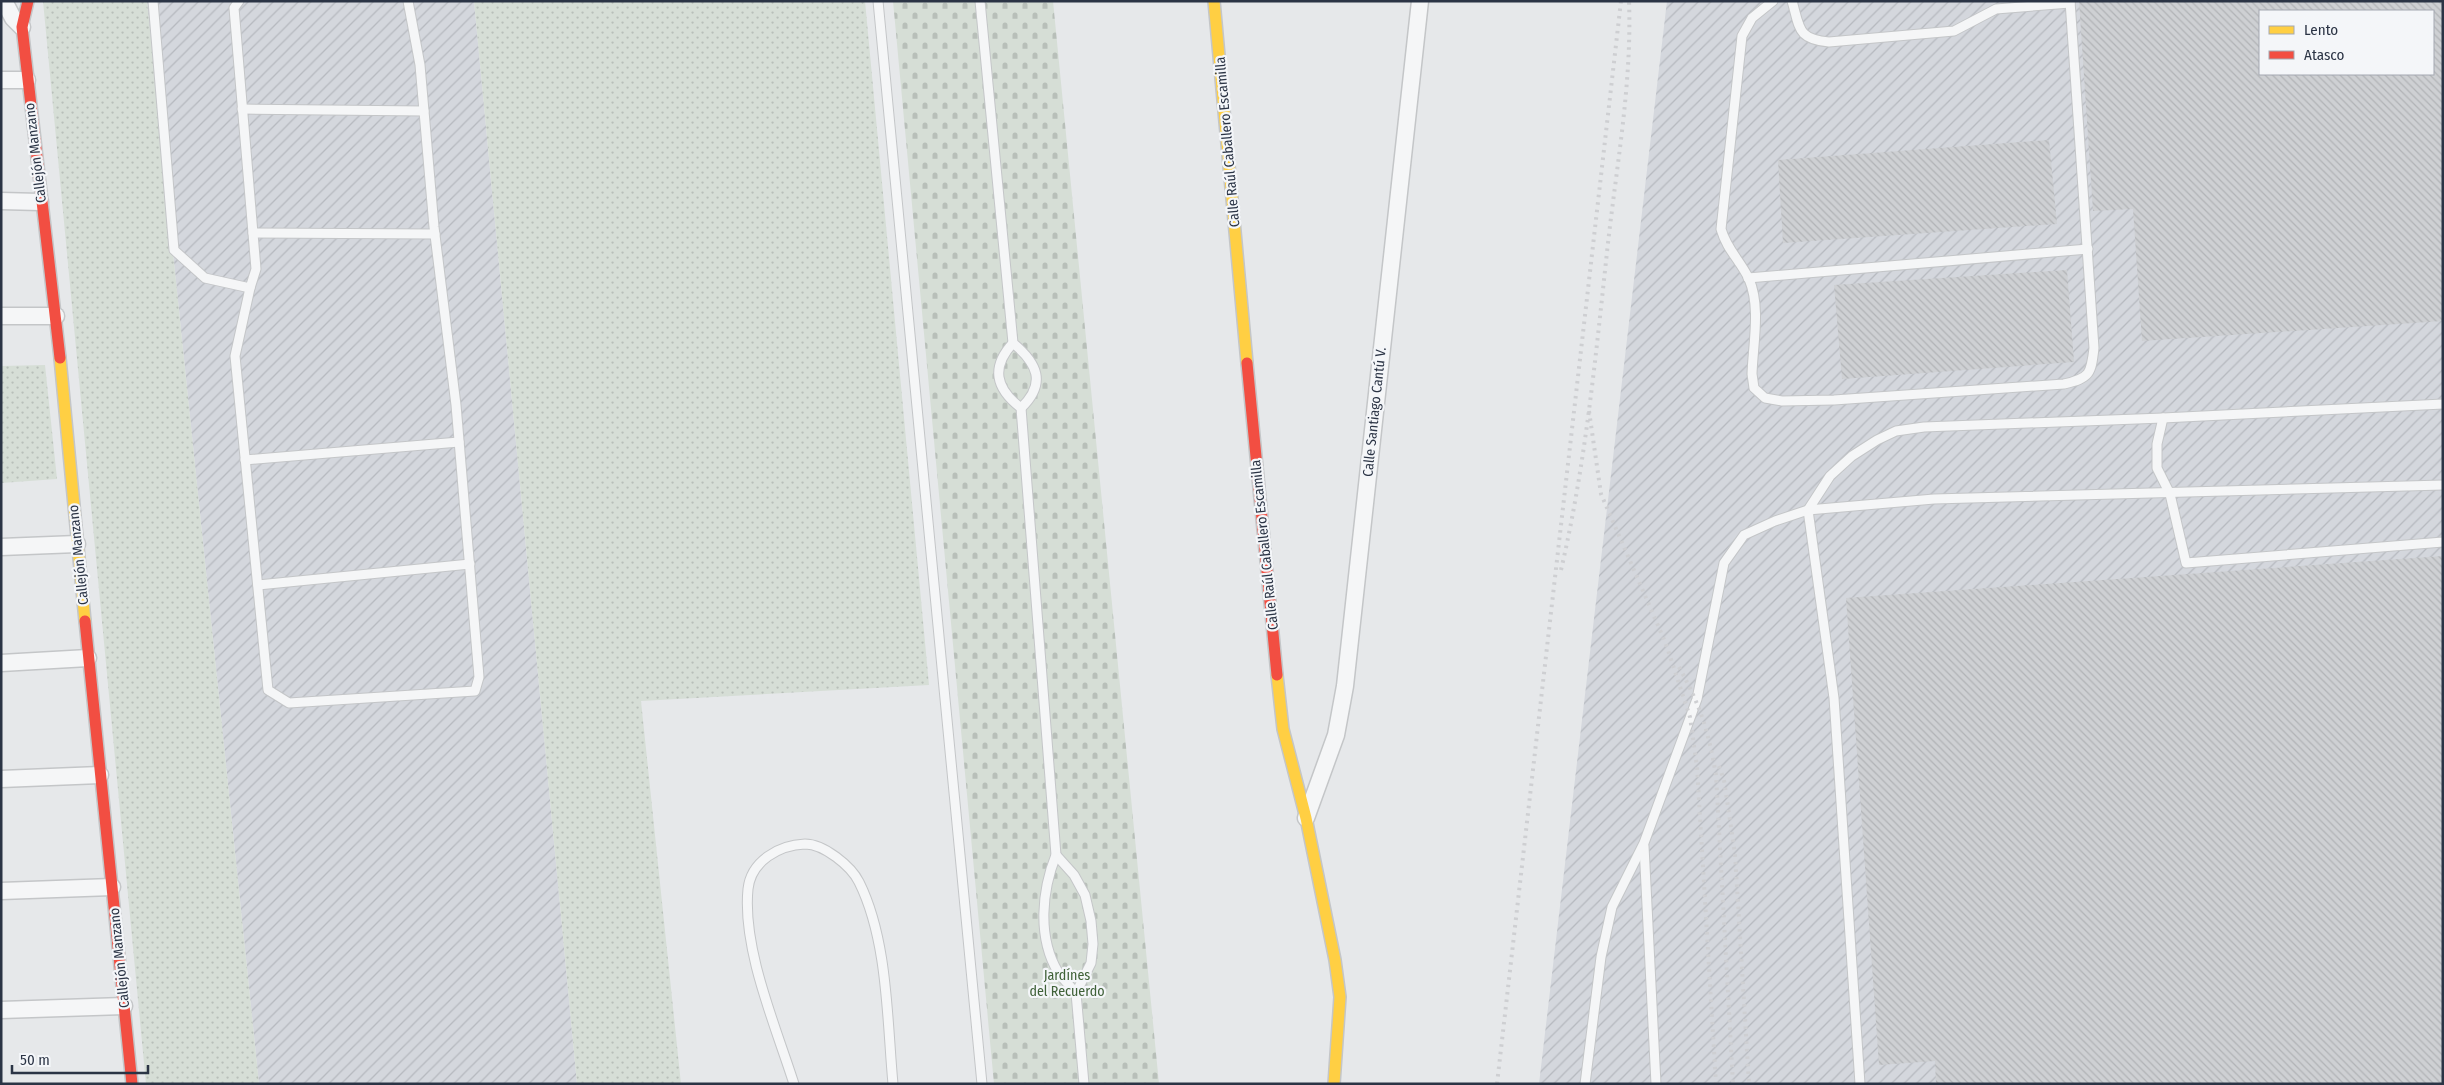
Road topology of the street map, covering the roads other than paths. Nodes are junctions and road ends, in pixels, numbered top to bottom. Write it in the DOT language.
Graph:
graph roads {
  1 [pos="4,1"];
  2 [pos="28,1"];
  3 [pos="153,1"];
  4 [pos="239,1"];
  5 [pos="408,1"];
  6 [pos="878,1"];
  7 [pos="980,1"];
  8 [pos="1214,1"];
  9 [pos="1420,1"];
  10 [pos="1773,1"];
  11 [pos="1792,1"];
  12 [pos="2070,2"];
  13 [pos="22,27"];
  14 [pos="1,80"];
  15 [pos="27,80"];
  16 [pos="242,109"];
  17 [pos="424,111"];
  18 [pos="1,200"];
  19 [pos="40,202"];
  20 [pos="253,233"];
  21 [pos="435,234"];
  22 [pos="2088,249"];
  23 [pos="1748,278"];
  24 [pos="250,288"];
  25 [pos="1,316"];
  26 [pos="56,316"];
  27 [pos="1013,343"];
  28 [pos="2443,404"];
  29 [pos="1020,408"];
  30 [pos="2163,418"];
  31 [pos="459,442"];
  32 [pos="245,460"];
  33 [pos="2443,485"];
  34 [pos="2170,494"];
  35 [pos="1808,510"];
  36 [pos="2443,542"];
  37 [pos="77,544"];
  38 [pos="1,547"];
  39 [pos="470,564"];
  40 [pos="258,585"];
  41 [pos="88,658"];
  42 [pos="1,662"];
  43 [pos="100,774"];
  44 [pos="1,779"];
  45 [pos="1306,818"];
  46 [pos="1644,843"];
  47 [pos="1056,855"];
  48 [pos="112,887"];
  49 [pos="1,891"];
  50 [pos="1076,993"];
  51 [pos="124,1006"];
  52 [pos="1,1010"];
  53 [pos="132,1084"];
  54 [pos="794,1084"];
  55 [pos="893,1084"];
  56 [pos="982,1084"];
  57 [pos="1084,1084"];
  58 [pos="1334,1084"];
  59 [pos="1585,1084"];
  60 [pos="1656,1084"];
  61 [pos="1860,1084"];
  1 -- 13 [label="street"];
  2 -- 13 [label="street, Callejón Manzano"];
  3 -- 24 [label="lane"];
  4 -- 16 [label="lane"];
  5 -- 17 [label="lane"];
  6 -- 56 [label="lane"];
  7 -- 27 [label="lane"];
  8 -- 45 [label="street, Calle Raúl Caballero Escamilla"];
  9 -- 45 [label="street, Calle Santiago Cantú V."];
  10 -- 23 [label="lane"];
  11 -- 12 [label="lane"];
  12 -- 22 [label="lane"];
  13 -- 15 [label="street, Callejón Manzano"];
  14 -- 15 [label="street"];
  15 -- 19 [label="street, Callejón Manzano"];
  16 -- 17 [label="lane"];
  16 -- 20 [label="lane"];
  17 -- 21 [label="lane"];
  18 -- 19 [label="street"];
  19 -- 26 [label="street, Callejón Manzano"];
  20 -- 21 [label="lane"];
  20 -- 24 [label="lane"];
  21 -- 31 [label="lane"];
  22 -- 23 [label="lane"];
  22 -- 23 [label="lane"];
  24 -- 32 [label="lane"];
  25 -- 26 [label="street"];
  26 -- 37 [label="street, Callejón Manzano"];
  27 -- 29 [label="lane"];
  27 -- 29 [label="lane"];
  28 -- 30 [label="lane"];
  29 -- 47 [label="lane"];
  30 -- 34 [label="lane"];
  30 -- 35 [label="lane"];
  31 -- 32 [label="lane"];
  31 -- 39 [label="lane"];
  32 -- 40 [label="lane"];
  33 -- 34 [label="lane"];
  34 -- 35 [label="lane"];
  34 -- 36 [label="lane"];
  35 -- 46 [label="lane"];
  35 -- 61 [label="lane"];
  37 -- 38 [label="street"];
  37 -- 41 [label="street, Callejón Manzano"];
  39 -- 40 [label="lane"];
  39 -- 40 [label="lane"];
  41 -- 42 [label="street"];
  41 -- 43 [label="street, Callejón Manzano"];
  43 -- 44 [label="street"];
  43 -- 48 [label="street, Callejón Manzano"];
  45 -- 58 [label="street, Calle Raúl Caballero Escamilla"];
  46 -- 59 [label="lane"];
  46 -- 60 [label="lane"];
  47 -- 50 [label="lane"];
  47 -- 50 [label="lane"];
  48 -- 49 [label="street"];
  48 -- 51 [label="street, Callejón Manzano"];
  50 -- 57 [label="lane"];
  51 -- 52 [label="street"];
  51 -- 53 [label="street, Callejón Manzano"];
  54 -- 55 [label="lane"];
}
